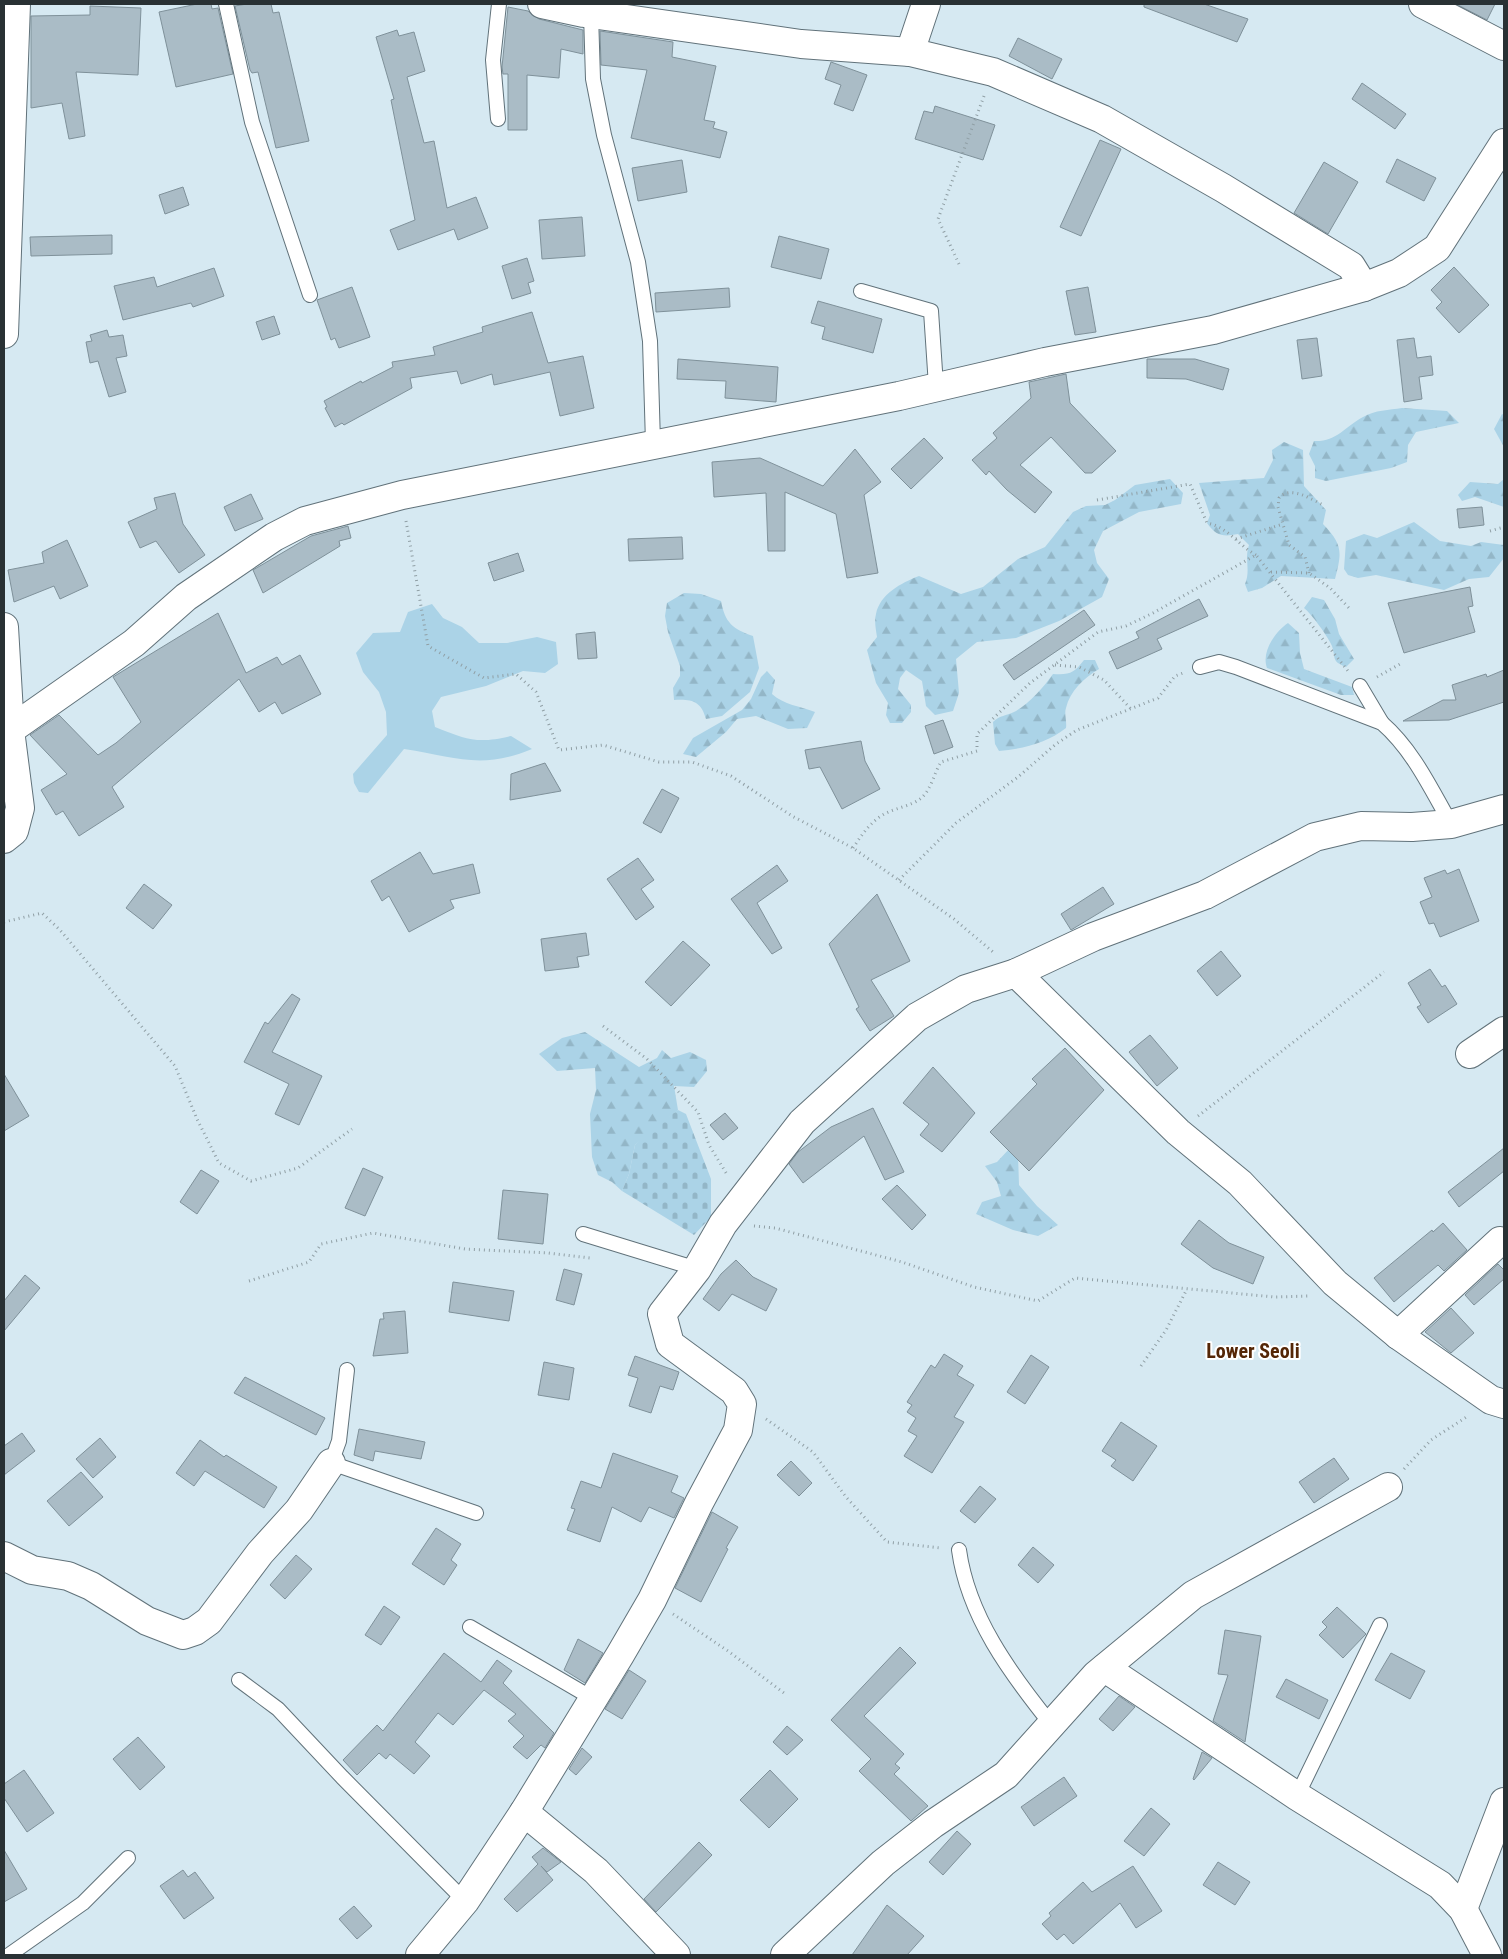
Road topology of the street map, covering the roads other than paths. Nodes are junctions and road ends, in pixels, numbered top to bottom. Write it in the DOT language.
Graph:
graph roads {
  1 [pos="16,4"];
  2 [pos="226,4"];
  3 [pos="498,4"];
  4 [pos="542,4"];
  5 [pos="926,4"];
  6 [pos="1423,4"];
  7 [pos="587,10"];
  8 [pos="1504,46"];
  9 [pos="910,52"];
  10 [pos="9,73"];
  11 [pos="498,119"];
  12 [pos="8,121"];
  13 [pos="1504,143"];
  14 [pos="6,220"];
  15 [pos="1364,287"];
  16 [pos="862,291"];
  17 [pos="310,295"];
  18 [pos="4,334"];
  19 [pos="936,386"];
  20 [pos="653,443"];
  21 [pos="4,627"];
  22 [pos="1200,667"];
  23 [pos="1360,686"];
  24 [pos="1382,723"];
  25 [pos="10,730"];
  26 [pos="1504,809"];
  27 [pos="1451,824"];
  28 [pos="4,839"];
  29 [pos="1016,973"];
  30 [pos="1504,1031"];
  31 [pos="1470,1054"];
  32 [pos="583,1234"];
  33 [pos="1500,1240"];
  34 [pos="697,1270"];
  35 [pos="1398,1335"];
  36 [pos="347,1370"];
  37 [pos="1498,1402"];
  38 [pos="331,1463"];
  39 [pos="1388,1487"];
  40 [pos="476,1513"];
  41 [pos="959,1550"];
  42 [pos="4,1556"];
  43 [pos="1380,1625"];
  44 [pos="470,1627"];
  45 [pos="1105,1668"];
  46 [pos="239,1680"];
  47 [pos="592,1698"];
  48 [pos="1051,1724"];
  49 [pos="1297,1796"];
  50 [pos="1504,1802"];
  51 [pos="524,1812"];
  52 [pos="128,1858"];
  53 [pos="465,1901"];
  54 [pos="1463,1909"];
  55 [pos="9,1955"];
  56 [pos="420,1955"];
  57 [pos="676,1955"];
  58 [pos="785,1955"];
  59 [pos="1487,1955"];
  1 -- 10 [label="street"];
  2 -- 17 [label="lane"];
  3 -- 11 [label="lane"];
  4 -- 7 [label="street"];
  5 -- 9 [label="street"];
  6 -- 8 [label="street"];
  7 -- 9 [label="street"];
  7 -- 20 [label="lane"];
  9 -- 15 [label="street"];
  10 -- 12 [label="street"];
  12 -- 14 [label="street"];
  13 -- 15 [label="street"];
  14 -- 18 [label="street"];
  15 -- 19 [label="street"];
  16 -- 19 [label="lane"];
  19 -- 20 [label="street"];
  20 -- 25 [label="street"];
  21 -- 25 [label="street"];
  22 -- 24 [label="lane"];
  23 -- 24 [label="lane"];
  24 -- 27 [label="lane"];
  25 -- 28 [label="street"];
  26 -- 27 [label="street"];
  27 -- 29 [label="street"];
  29 -- 34 [label="street"];
  29 -- 35 [label="street"];
  30 -- 31 [label="street"];
  32 -- 34 [label="lane"];
  33 -- 35 [label="street"];
  34 -- 47 [label="street"];
  35 -- 37 [label="street"];
  36 -- 38 [label="lane"];
  38 -- 40 [label="lane"];
  38 -- 42 [label="street"];
  39 -- 45 [label="street"];
  41 -- 48 [label="lane"];
  43 -- 49 [label="lane"];
  44 -- 47 [label="lane"];
  45 -- 48 [label="street"];
  45 -- 49 [label="street"];
  46 -- 53 [label="lane"];
  47 -- 51 [label="street"];
  48 -- 58 [label="street"];
  49 -- 54 [label="street"];
  50 -- 54 [label="street"];
  51 -- 53 [label="street"];
  51 -- 57 [label="street"];
  52 -- 55 [label="lane"];
  53 -- 56 [label="street"];
  54 -- 59 [label="street"];
}
